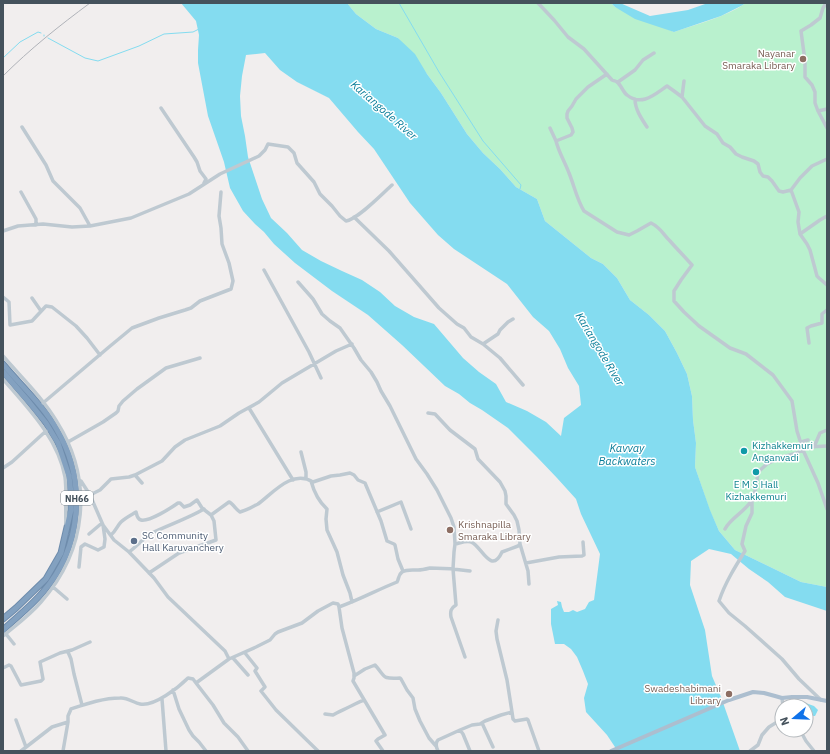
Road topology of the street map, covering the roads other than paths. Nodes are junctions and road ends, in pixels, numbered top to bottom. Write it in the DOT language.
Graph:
graph roads {
  1 [pos="538,3"];
  2 [pos="826,3"];
  3 [pos="654,54"];
  4 [pos="607,74"];
  5 [pos="684,81"];
  6 [pos="618,82"];
  7 [pos="682,98"];
  8 [pos="634,99"];
  9 [pos="161,108"];
  10 [pos="827,109"];
  11 [pos="818,111"];
  12 [pos="22,127"];
  13 [pos="647,127"];
  14 [pos="550,128"];
  15 [pos="827,128"];
  16 [pos="556,142"];
  17 [pos="827,159"];
  18 [pos="204,184"];
  19 [pos="392,185"];
  20 [pos="791,190"];
  21 [pos="21,192"];
  22 [pos="221,192"];
  23 [pos="827,216"];
  24 [pos="354,217"];
  25 [pos="36,225"];
  26 [pos="90,226"];
  27 [pos="3,231"];
  28 [pos="800,234"];
  29 [pos="264,270"];
  30 [pos="298,282"];
  31 [pos="827,285"];
  32 [pos="3,297"];
  33 [pos="32,298"];
  34 [pos="41,310"];
  35 [pos="827,310"];
  36 [pos="513,319"];
  37 [pos="809,343"];
  38 [pos="352,344"];
  39 [pos="484,344"];
  40 [pos="100,355"];
  41 [pos="3,356"];
  42 [pos="200,358"];
  43 [pos="3,364"];
  44 [pos="314,364"];
  45 [pos="3,372"];
  46 [pos="320,378"];
  47 [pos="3,379"];
  48 [pos="523,385"];
  49 [pos="43,403"];
  50 [pos="249,408"];
  51 [pos="428,413"];
  52 [pos="827,430"];
  53 [pos="46,431"];
  54 [pos="808,440"];
  55 [pos="68,442"];
  56 [pos="801,442"];
  57 [pos="827,446"];
  58 [pos="814,447"];
  59 [pos="803,450"];
  60 [pos="301,452"];
  61 [pos="3,468"];
  62 [pos="135,475"];
  63 [pos="306,478"];
  64 [pos="79,479"];
  65 [pos="293,480"];
  66 [pos="311,480"];
  67 [pos="142,483"];
  68 [pos="90,495"];
  69 [pos="752,499"];
  70 [pos="204,509"];
  71 [pos="827,509"];
  72 [pos="377,512"];
  73 [pos="211,516"];
  74 [pos="103,524"];
  75 [pos="411,529"];
  76 [pos="725,529"];
  77 [pos="67,531"];
  78 [pos="89,534"];
  79 [pos="111,535"];
  80 [pos="583,542"];
  81 [pos="455,544"];
  82 [pos="520,544"];
  83 [pos="129,552"];
  84 [pos="526,563"];
  85 [pos="79,567"];
  86 [pos="453,569"];
  87 [pos="403,571"];
  88 [pos="470,571"];
  89 [pos="149,573"];
  90 [pos="529,584"];
  91 [pos="54,587"];
  92 [pos="67,599"];
  93 [pos="352,602"];
  94 [pos="339,607"];
  95 [pos="3,619"];
  96 [pos="498,620"];
  97 [pos="4,633"];
  98 [pos="90,642"];
  99 [pos="14,644"];
  100 [pos="68,652"];
  101 [pos="245,652"];
  102 [pos="465,657"];
  103 [pos="231,659"];
  104 [pos="3,668"];
  105 [pos="248,675"];
  106 [pos="354,676"];
  107 [pos="196,683"];
  108 [pos="173,690"];
  109 [pos="782,698"];
  110 [pos="812,698"];
  111 [pos="814,698"];
  112 [pos="162,699"];
  113 [pos="364,700"];
  114 [pos="821,700"];
  115 [pos="827,701"];
  116 [pos="82,705"];
  117 [pos="512,712"];
  118 [pos="325,714"];
  119 [pos="16,720"];
  120 [pos="68,722"];
  121 [pos="482,723"];
  122 [pos="774,724"];
  123 [pos="460,730"];
  124 [pos="804,738"];
  125 [pos="26,746"];
  126 [pos="436,746"];
  127 [pos="493,747"];
  128 [pos="20,751"];
  129 [pos="63,751"];
  130 [pos="166,751"];
  131 [pos="205,751"];
  132 [pos="248,751"];
  133 [pos="318,751"];
  134 [pos="383,751"];
  135 [pos="438,751"];
  136 [pos="470,751"];
  137 [pos="539,751"];
  138 [pos="611,751"];
  139 [pos="750,751"];
  140 [pos="814,751"];
  1 -- 4 [label="street"];
  2 -- 11 [label="street"];
  3 -- 6 [label="street"];
  4 -- 6 [label="street"];
  4 -- 16 [label="street"];
  5 -- 7 [label="street"];
  6 -- 8 [label="street"];
  7 -- 8 [label="street"];
  7 -- 20 [label="street"];
  8 -- 13 [label="street"];
  9 -- 18 [label="street"];
  10 -- 11 [label="street"];
  11 -- 15 [label="street"];
  12 -- 26 [label="street"];
  14 -- 16 [label="street"];
  16 -- 56 [label="street"];
  17 -- 20 [label="street"];
  18 -- 24 [label="street"];
  18 -- 26 [label="street"];
  19 -- 24 [label="street"];
  20 -- 28 [label="street"];
  21 -- 25 [label="street"];
  22 -- 40 [label="street"];
  23 -- 28 [label="street"];
  24 -- 39 [label="street"];
  25 -- 26 [label="street"];
  25 -- 27 [label="street"];
  28 -- 31 [label="street"];
  29 -- 44 [label="street"];
  30 -- 38 [label="street"];
  32 -- 34 [label="street"];
  33 -- 34 [label="street"];
  34 -- 40 [label="street"];
  35 -- 37 [label="street"];
  36 -- 39 [label="street"];
  38 -- 44 [label="street"];
  38 -- 81 [label="street"];
  39 -- 48 [label="street"];
  40 -- 49 [label="street"];
  41 -- 49 [label="street"];
  42 -- 55 [label="street"];
  43 -- 97 [label="highway, NH66"];
  44 -- 46 [label="street"];
  44 -- 50 [label="street"];
  45 -- 77 [label="highway, NH66"];
  47 -- 53 [label="street"];
  49 -- 55 [label="street"];
  50 -- 62 [label="street"];
  50 -- 65 [label="street"];
  51 -- 82 [label="street"];
  52 -- 58 [label="street"];
  53 -- 61 [label="street"];
  53 -- 77 [label="street"];
  54 -- 56 [label="street"];
  55 -- 64 [label="street"];
  56 -- 59 [label="street"];
  57 -- 58 [label="street"];
  58 -- 59 [label="street"];
  59 -- 69 [label="street"];
  59 -- 71 [label="street"];
  60 -- 63 [label="street"];
  62 -- 67 [label="street"];
  62 -- 68 [label="street"];
  63 -- 65 [label="street"];
  63 -- 66 [label="street"];
  64 -- 68 [label="street"];
  64 -- 91 [label="street"];
  65 -- 73 [label="street"];
  66 -- 72 [label="street"];
  66 -- 93 [label="street"];
  68 -- 74 [label="street"];
  69 -- 76 [label="street"];
  69 -- 114 [label="street"];
  70 -- 73 [label="street"];
  70 -- 79 [label="street"];
  70 -- 83 [label="street"];
  72 -- 75 [label="street"];
  72 -- 87 [label="street"];
  73 -- 89 [label="street"];
  74 -- 78 [label="street"];
  74 -- 79 [label="street"];
  74 -- 85 [label="street"];
  77 -- 95 [label="highway, NH66"];
  79 -- 83 [label="street"];
  80 -- 84 [label="street"];
  81 -- 82 [label="street"];
  81 -- 86 [label="street"];
  82 -- 84 [label="street"];
  83 -- 89 [label="street"];
  84 -- 90 [label="street"];
  86 -- 87 [label="street"];
  86 -- 88 [label="street"];
  86 -- 102 [label="street"];
  87 -- 93 [label="street"];
  89 -- 103 [label="street"];
  91 -- 92 [label="street"];
  91 -- 97 [label="street"];
  93 -- 94 [label="street"];
  94 -- 101 [label="street"];
  94 -- 106 [label="street"];
  96 -- 117 [label="street"];
  97 -- 99 [label="street"];
  98 -- 100 [label="street"];
  100 -- 104 [label="street"];
  100 -- 116 [label="street"];
  101 -- 103 [label="street"];
  101 -- 133 [label="street"];
  103 -- 105 [label="street"];
  103 -- 107 [label="street"];
  106 -- 113 [label="street"];
  106 -- 126 [label="street"];
  107 -- 108 [label="street"];
  107 -- 132 [label="street"];
  108 -- 112 [label="street"];
  108 -- 131 [label="street"];
  109 -- 110 [label="main road"];
  109 -- 138 [label="main road"];
  111 -- 114 [label="main road"];
  112 -- 116 [label="street"];
  112 -- 130 [label="street"];
  113 -- 118 [label="street"];
  113 -- 134 [label="street"];
  114 -- 115 [label="main road"];
  116 -- 120 [label="street"];
  117 -- 121 [label="street"];
  117 -- 137 [label="street"];
  119 -- 125 [label="street"];
  120 -- 125 [label="street"];
  120 -- 129 [label="street"];
  121 -- 123 [label="street"];
  121 -- 127 [label="street"];
  122 -- 139 [label="street"];
  123 -- 126 [label="street"];
  123 -- 136 [label="street"];
  124 -- 140 [label="street"];
  125 -- 128 [label="street"];
  126 -- 135 [label="street"];
}
